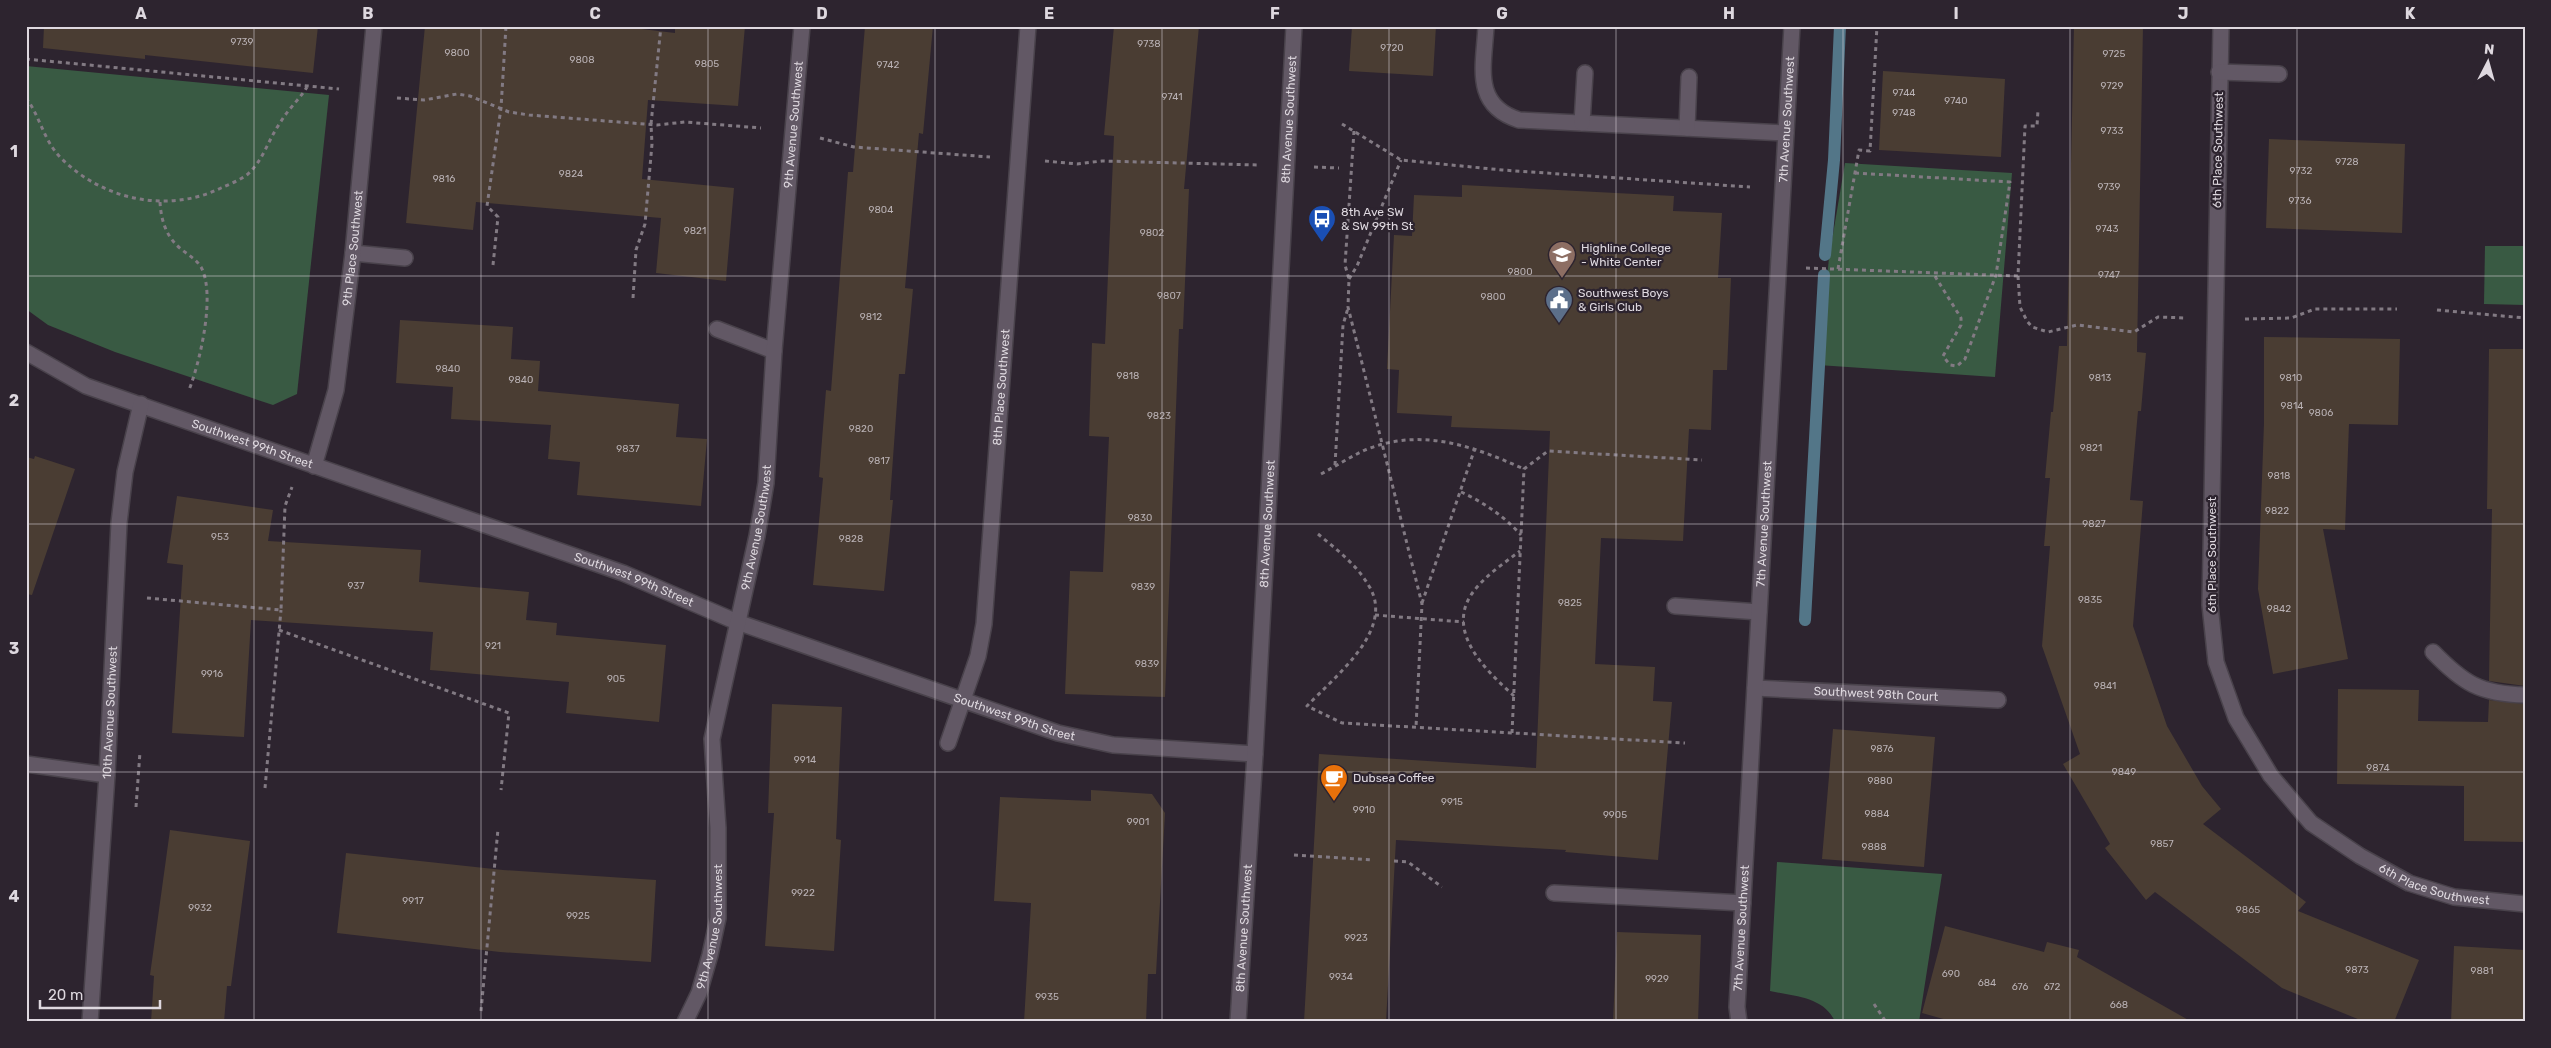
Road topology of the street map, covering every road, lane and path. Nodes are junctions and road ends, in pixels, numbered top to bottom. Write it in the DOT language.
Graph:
graph roads {
  1 [pos="374,26"];
  2 [pos="506,26"];
  3 [pos="661,26"];
  4 [pos="802,26"];
  5 [pos="1028,26"];
  6 [pos="1294,26"];
  7 [pos="1486,26"];
  8 [pos="1792,26"];
  9 [pos="1877,26"];
  10 [pos="2221,26"];
  11 [pos="26,59"];
  12 [pos="2219,72"];
  13 [pos="1584,73"];
  14 [pos="2279,74"];
  15 [pos="1689,77"];
  16 [pos="307,86"];
  17 [pos="347,90"];
  18 [pos="391,97"];
  19 [pos="26,98"];
  20 [pos="501,108"];
  21 [pos="2038,110"];
  22 [pos="1582,123"];
  23 [pos="651,124"];
  24 [pos="1342,124"];
  25 [pos="761,128"];
  26 [pos="1687,128"];
  27 [pos="1354,131"];
  28 [pos="1786,133"];
  29 [pos="813,134"];
  30 [pos="999,158"];
  31 [pos="1037,160"];
  32 [pos="1402,160"];
  33 [pos="1259,165"];
  34 [pos="1308,166"];
  35 [pos="1339,168"];
  36 [pos="1855,174"];
  37 [pos="1750,187"];
  38 [pos="160,202"];
  39 [pos="353,254"];
  40 [pos="405,258"];
  41 [pos="493,265"];
  42 [pos="1800,268"];
  43 [pos="1838,269"];
  44 [pos="1933,273"];
  45 [pos="1996,275"];
  46 [pos="2018,276"];
  47 [pos="1349,279"];
  48 [pos="633,298"];
  49 [pos="1348,307"];
  50 [pos="2397,309"];
  51 [pos="2437,310"];
  52 [pos="2188,318"];
  53 [pos="2525,318"];
  54 [pos="2242,319"];
  55 [pos="717,329"];
  56 [pos="774,351"];
  57 [pos="26,352"];
  58 [pos="189,390"];
  59 [pos="141,404"];
  60 [pos="1384,445"];
  61 [pos="1475,448"];
  62 [pos="1702,460"];
  63 [pos="314,466"];
  64 [pos="1335,466"];
  65 [pos="1524,469"];
  66 [pos="1321,474"];
  67 [pos="292,486"];
  68 [pos="1461,492"];
  69 [pos="1318,534"];
  70 [pos="1521,535"];
  71 [pos="1520,550"];
  72 [pos="147,598"];
  73 [pos="1422,604"];
  74 [pos="1675,606"];
  75 [pos="282,610"];
  76 [pos="1759,612"];
  77 [pos="1376,615"];
  78 [pos="1421,618"];
  79 [pos="737,622"];
  80 [pos="1464,622"];
  81 [pos="279,630"];
  82 [pos="2432,652"];
  83 [pos="1754,688"];
  84 [pos="2525,695"];
  85 [pos="1514,696"];
  86 [pos="961,699"];
  87 [pos="1998,700"];
  88 [pos="1416,727"];
  89 [pos="1512,732"];
  90 [pos="948,743"];
  91 [pos="1685,743"];
  92 [pos="1256,754"];
  93 [pos="26,764"];
  94 [pos="108,775"];
  95 [pos="265,788"];
  96 [pos="501,790"];
  97 [pos="498,829"];
  98 [pos="1294,855"];
  99 [pos="1373,860"];
  100 [pos="1394,862"];
  101 [pos="1442,887"];
  102 [pos="1554,893"];
  103 [pos="1743,903"];
  104 [pos="2525,904"];
  105 [pos="1874,1004"];
  106 [pos="481,1011"];
  107 [pos="90,1022"];
  108 [pos="685,1022"];
  109 [pos="1238,1022"];
  110 [pos="1739,1022"];
  111 [pos="1886,1022"];
  1 -- 39 [label="street, 9th Place Southwest"];
  2 -- 20 [label="path"];
  3 -- 23 [label="path"];
  4 -- 56 [label="street, 9th Avenue Southwest"];
  5 -- 86 [label="street, 8th Place Southwest"];
  6 -- 92 [label="street, 8th Avenue Southwest"];
  7 -- 22 [label="street"];
  8 -- 28 [label="street, 7th Avenue Southwest"];
  9 -- 36 [label="path"];
  10 -- 12 [label="street, 6th Place Southwest"];
  11 -- 16 [label="path"];
  12 -- 14 [label="street"];
  12 -- 104 [label="street, 6th Place Southwest"];
  13 -- 22 [label="street"];
  15 -- 26 [label="street"];
  16 -- 17 [label="path"];
  16 -- 38 [label="path"];
  18 -- 20 [label="path"];
  19 -- 38 [label="path"];
  20 -- 23 [label="path"];
  20 -- 41 [label="path"];
  21 -- 46 [label="path"];
  22 -- 26 [label="street"];
  23 -- 25 [label="path"];
  23 -- 48 [label="path"];
  24 -- 27 [label="path"];
  26 -- 28 [label="street"];
  27 -- 32 [label="path"];
  27 -- 47 [label="path"];
  28 -- 76 [label="street, 7th Avenue Southwest"];
  29 -- 30 [label="path"];
  31 -- 33 [label="path"];
  32 -- 37 [label="path"];
  32 -- 47 [label="path"];
  34 -- 35 [label="path"];
  36 -- 43 [label="path"];
  36 -- 45 [label="path"];
  38 -- 58 [label="path"];
  39 -- 40 [label="street"];
  39 -- 63 [label="street, 9th Place Southwest"];
  42 -- 43 [label="path"];
  43 -- 44 [label="path"];
  44 -- 45 [label="path"];
  44 -- 45 [label="path"];
  45 -- 46 [label="path"];
  46 -- 52 [label="path"];
  47 -- 49 [label="path"];
  49 -- 60 [label="path"];
  49 -- 64 [label="path"];
  50 -- 54 [label="path"];
  51 -- 53 [label="path"];
  55 -- 56 [label="street"];
  56 -- 79 [label="street, 9th Avenue Southwest"];
  57 -- 59 [label="street, Southwest 99th Street"];
  59 -- 63 [label="street, Southwest 99th Street"];
  59 -- 94 [label="street, 10th Avenue Southwest"];
  60 -- 61 [label="path"];
  60 -- 64 [label="path"];
  60 -- 73 [label="path"];
  61 -- 65 [label="path"];
  61 -- 68 [label="path"];
  62 -- 65 [label="path"];
  63 -- 79 [label="street, Southwest 99th Street"];
  64 -- 66 [label="path"];
  65 -- 70 [label="path"];
  67 -- 75 [label="path"];
  68 -- 70 [label="path"];
  68 -- 73 [label="path"];
  69 -- 77 [label="path"];
  70 -- 71 [label="path"];
  71 -- 80 [label="path"];
  71 -- 85 [label="path"];
  72 -- 75 [label="path"];
  73 -- 78 [label="path"];
  74 -- 76 [label="street"];
  75 -- 81 [label="path"];
  76 -- 83 [label="street, 7th Avenue Southwest"];
  77 -- 78 [label="path"];
  77 -- 88 [label="path"];
  78 -- 80 [label="path"];
  78 -- 88 [label="path"];
  79 -- 86 [label="street, Southwest 99th Street"];
  79 -- 108 [label="street, 9th Avenue Southwest"];
  80 -- 85 [label="path"];
  81 -- 95 [label="path"];
  81 -- 96 [label="path"];
  82 -- 84 [label="street"];
  83 -- 87 [label="street, Southwest 98th Court"];
  83 -- 103 [label="street, 7th Avenue Southwest"];
  85 -- 89 [label="path"];
  86 -- 90 [label="street, 8th Place Southwest"];
  86 -- 92 [label="street, Southwest 99th Street"];
  88 -- 89 [label="path"];
  89 -- 91 [label="path"];
  92 -- 109 [label="street, 8th Avenue Southwest"];
  93 -- 94 [label="street"];
  94 -- 107 [label="street, 10th Avenue Southwest"];
  97 -- 106 [label="path"];
  98 -- 99 [label="path"];
  100 -- 101 [label="path"];
  102 -- 103 [label="street"];
  103 -- 110 [label="street, 7th Avenue Southwest"];
  105 -- 111 [label="path"];
}
